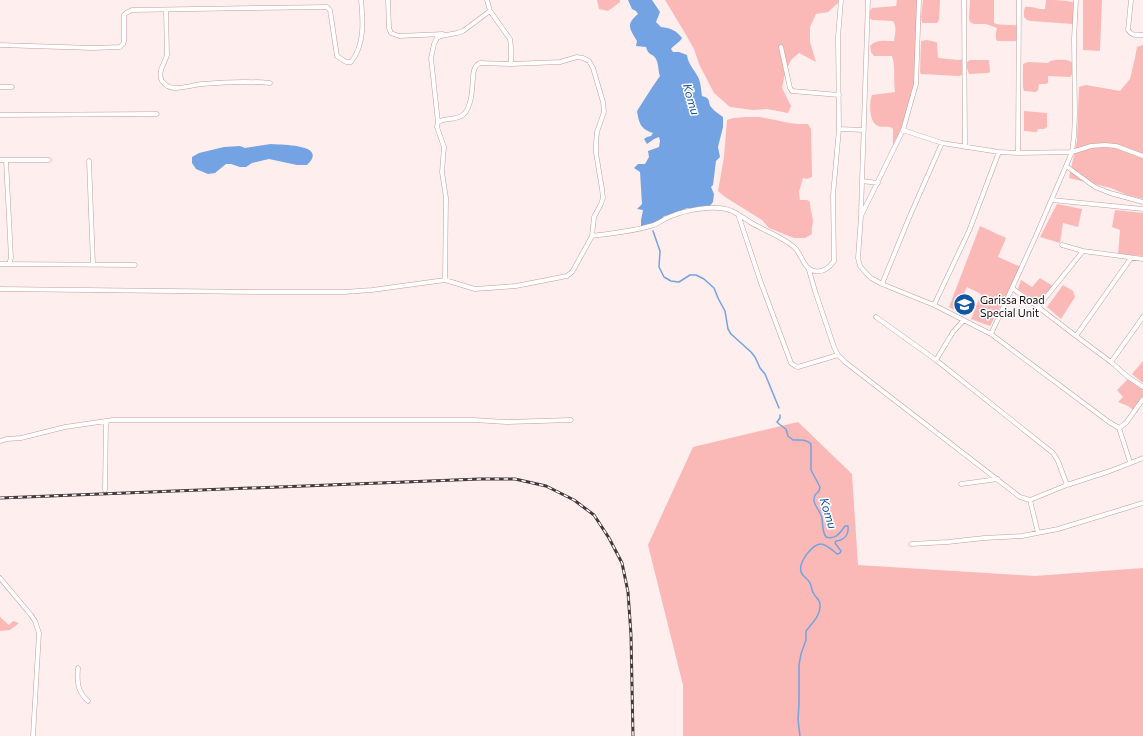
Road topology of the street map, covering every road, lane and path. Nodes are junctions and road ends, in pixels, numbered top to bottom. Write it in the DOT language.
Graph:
graph roads {
  1 [pos="361,0"];
  2 [pos="388,0"];
  3 [pos="487,0"];
  4 [pos="841,0"];
  5 [pos="868,0"];
  6 [pos="919,0"];
  7 [pos="964,0"];
  8 [pos="1019,0"];
  9 [pos="1076,0"];
  10 [pos="1131,0"];
  11 [pos="166,10"];
  12 [pos="490,12"];
  13 [pos="452,34"];
  14 [pos="1143,35"];
  15 [pos="0,45"];
  16 [pos="781,47"];
  17 [pos="511,64"];
  18 [pos="270,83"];
  19 [pos="0,87"];
  20 [pos="12,87"];
  21 [pos="839,95"];
  22 [pos="157,114"];
  23 [pos="0,115"];
  24 [pos="438,122"];
  25 [pos="839,129"];
  26 [pos="864,130"];
  27 [pos="903,130"];
  28 [pos="942,143"];
  29 [pos="965,147"];
  30 [pos="999,152"];
  31 [pos="1072,152"];
  32 [pos="1018,153"];
  33 [pos="1143,156"];
  34 [pos="0,160"];
  35 [pos="6,160"];
  36 [pos="49,160"];
  37 [pos="89,161"];
  38 [pos="1066,166"];
  39 [pos="862,181"];
  40 [pos="878,183"];
  41 [pos="1052,200"];
  42 [pos="1143,202"];
  43 [pos="1143,209"];
  44 [pos="738,214"];
  45 [pos="861,216"];
  46 [pos="592,236"];
  47 [pos="1062,245"];
  48 [pos="1083,251"];
  49 [pos="1131,258"];
  50 [pos="1143,259"];
  51 [pos="0,264"];
  52 [pos="9,264"];
  53 [pos="93,264"];
  54 [pos="135,265"];
  55 [pos="809,270"];
  56 [pos="445,280"];
  57 [pos="882,284"];
  58 [pos="1012,288"];
  59 [pos="0,289"];
  60 [pos="934,305"];
  61 [pos="1038,307"];
  62 [pos="876,317"];
  63 [pos="1143,317"];
  64 [pos="963,320"];
  65 [pos="991,334"];
  66 [pos="1076,336"];
  67 [pos="838,355"];
  68 [pos="936,360"];
  69 [pos="1111,362"];
  70 [pos="1143,388"];
  71 [pos="1143,399"];
  72 [pos="571,420"];
  73 [pos="106,421"];
  74 [pos="1119,428"];
  75 [pos="0,441"];
  76 [pos="1143,458"];
  77 [pos="1130,462"];
  78 [pos="998,479"];
  79 [pos="961,484"];
  80 [pos="1067,485"];
  81 [pos="105,490"];
  82 [pos="1030,500"];
  83 [pos="1143,503"];
  84 [pos="1038,533"];
  85 [pos="911,544"];
  86 [pos="0,578"];
  87 [pos="78,668"];
  88 [pos="88,701"];
  89 [pos="33,736"];
  1 -- 11 [label="street"];
  2 -- 13 [label="street"];
  3 -- 12 [label="street"];
  4 -- 21 [label="street"];
  5 -- 26 [label="street"];
  6 -- 27 [label="street"];
  7 -- 29 [label="street"];
  8 -- 32 [label="street"];
  9 -- 31 [label="street"];
  10 -- 14 [label="street"];
  11 -- 15 [label="street"];
  11 -- 18 [label="street"];
  12 -- 13 [label="street"];
  12 -- 17 [label="street"];
  13 -- 24 [label="street"];
  16 -- 21 [label="street"];
  17 -- 24 [label="street"];
  17 -- 46 [label="street"];
  19 -- 20 [label="street"];
  21 -- 25 [label="street"];
  22 -- 23 [label="street"];
  24 -- 56 [label="street"];
  25 -- 26 [label="street"];
  25 -- 55 [label="street"];
  26 -- 39 [label="street"];
  27 -- 28 [label="street"];
  27 -- 40 [label="street"];
  28 -- 29 [label="street"];
  28 -- 57 [label="street"];
  29 -- 30 [label="street"];
  30 -- 32 [label="street"];
  30 -- 60 [label="street"];
  31 -- 32 [label="street"];
  31 -- 33 [label="street"];
  31 -- 38 [label="street"];
  34 -- 35 [label="street"];
  35 -- 36 [label="street"];
  35 -- 52 [label="street"];
  37 -- 53 [label="street"];
  38 -- 41 [label="street"];
  38 -- 42 [label="street"];
  39 -- 40 [label="street"];
  39 -- 45 [label="street"];
  40 -- 45 [label="street"];
  41 -- 43 [label="street"];
  41 -- 58 [label="street"];
  44 -- 46 [label="street"];
  44 -- 55 [label="street"];
  44 -- 67 [label="street"];
  45 -- 57 [label="street"];
  46 -- 56 [label="street"];
  47 -- 48 [label="street"];
  48 -- 49 [label="street"];
  48 -- 61 [label="street"];
  49 -- 50 [label="street"];
  49 -- 66 [label="street"];
  51 -- 52 [label="street"];
  52 -- 53 [label="street"];
  53 -- 54 [label="street"];
  55 -- 67 [label="street"];
  56 -- 59 [label="street"];
  57 -- 60 [label="street"];
  58 -- 61 [label="street"];
  58 -- 65 [label="street"];
  60 -- 64 [label="street"];
  61 -- 66 [label="street"];
  62 -- 68 [label="street"];
  63 -- 69 [label="street"];
  64 -- 65 [label="street"];
  64 -- 68 [label="street"];
  65 -- 74 [label="street"];
  66 -- 69 [label="street"];
  67 -- 78 [label="street"];
  68 -- 80 [label="street"];
  69 -- 70 [label="street"];
  71 -- 74 [label="street"];
  72 -- 73 [label="street"];
  73 -- 75 [label="street"];
  73 -- 81 [label="street"];
  74 -- 77 [label="street"];
  76 -- 77 [label="street"];
  77 -- 80 [label="street"];
  78 -- 79 [label="street"];
  78 -- 82 [label="street"];
  80 -- 82 [label="street"];
  82 -- 84 [label="street"];
  83 -- 84 [label="street"];
  84 -- 85 [label="street"];
  86 -- 89 [label="street"];
  87 -- 88 [label="street"];
}
